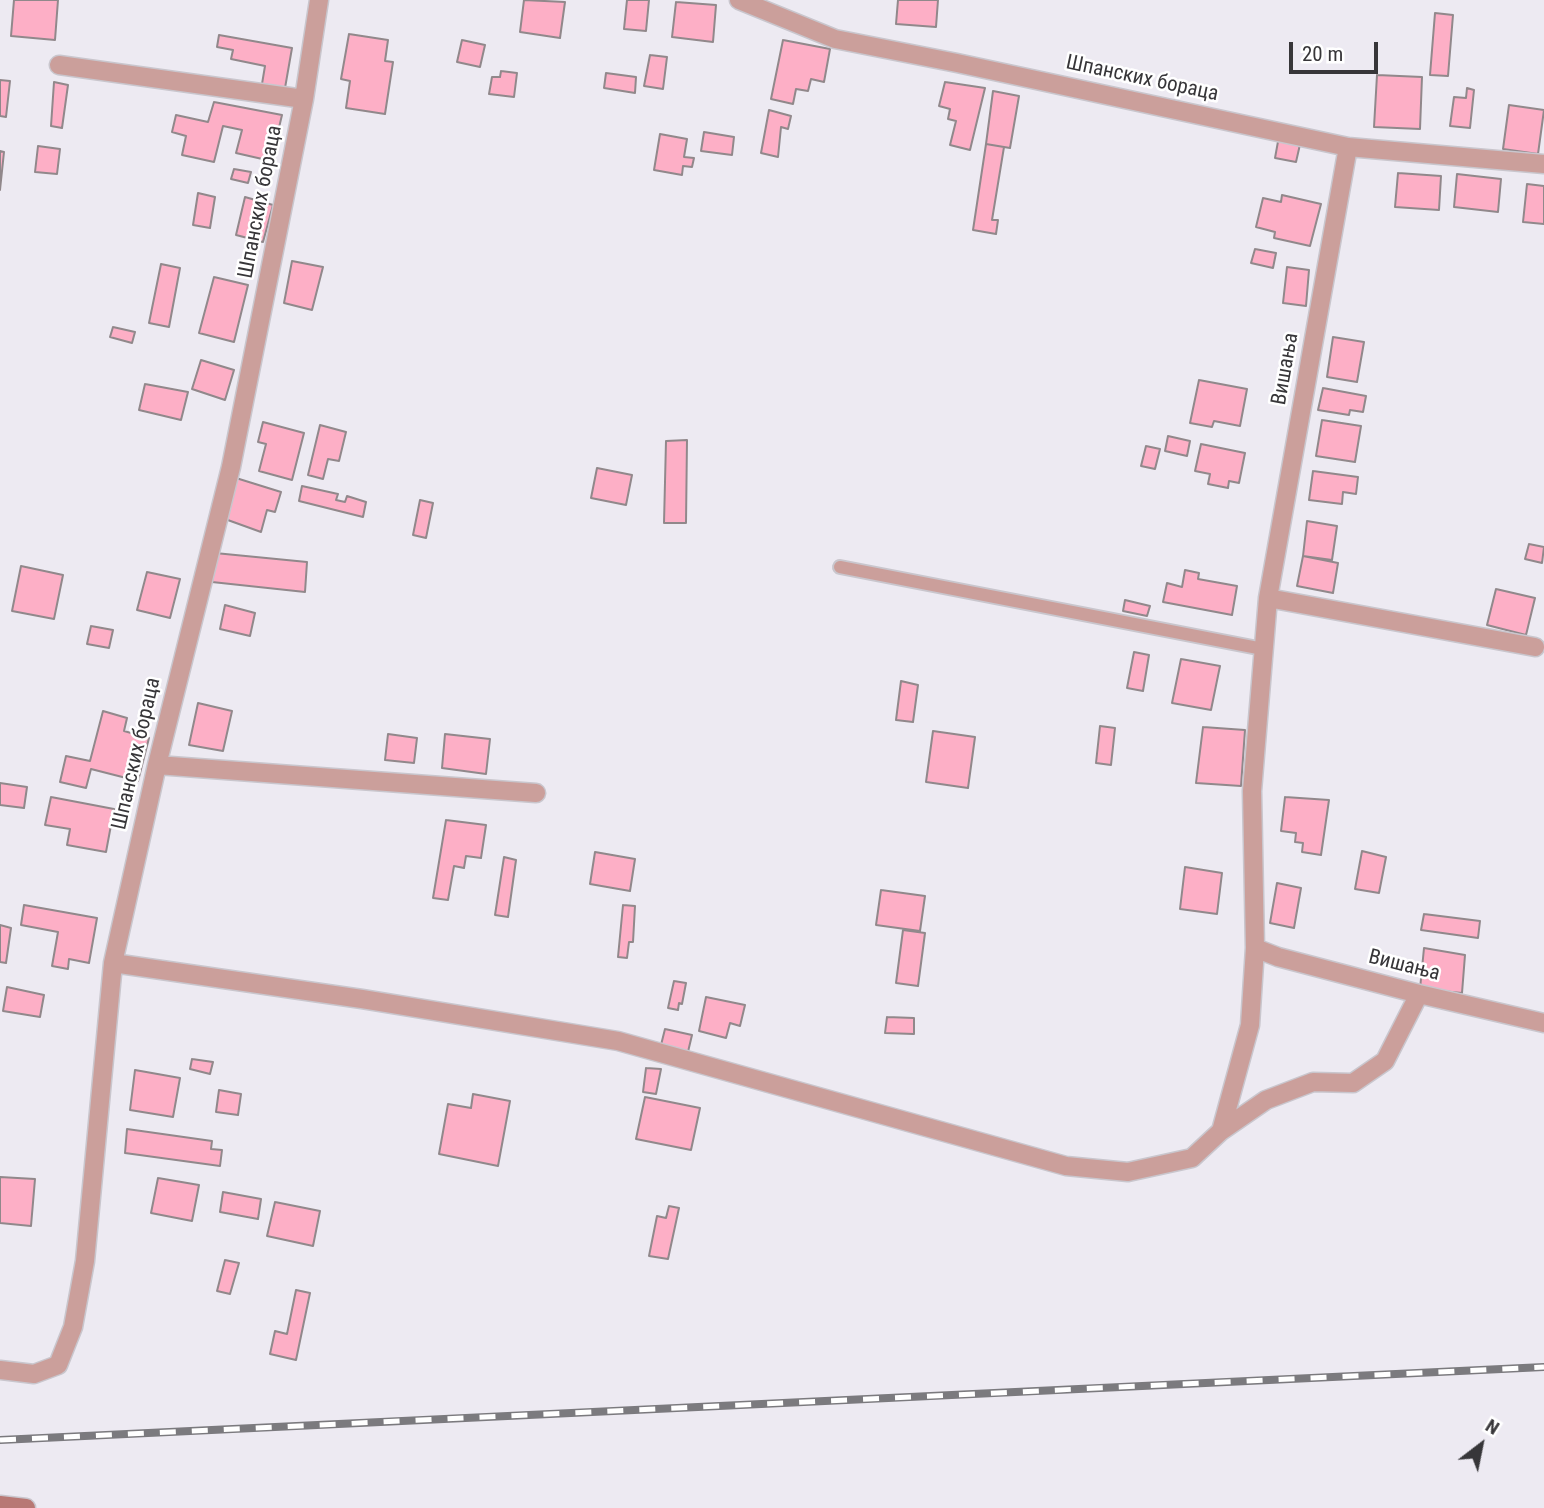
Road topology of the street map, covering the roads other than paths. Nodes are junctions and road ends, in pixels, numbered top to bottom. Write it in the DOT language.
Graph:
graph roads {
  1 [pos="319,0"];
  2 [pos="739,0"];
  3 [pos="59,65"];
  4 [pos="304,99"];
  5 [pos="1348,147"];
  6 [pos="1544,164"];
  7 [pos="840,567"];
  8 [pos="1268,598"];
  9 [pos="1535,647"];
  10 [pos="1263,649"];
  11 [pos="157,765"];
  12 [pos="537,793"];
  13 [pos="1255,948"];
  14 [pos="113,962"];
  15 [pos="1419,994"];
  16 [pos="1544,1023"];
  17 [pos="1221,1131"];
  18 [pos="0,1370"];
  19 [pos="0,1504"];
  20 [pos="26,1508"];
  1 -- 4 [label="street, Шпанских бораца"];
  2 -- 5 [label="street, Шпанских бораца"];
  3 -- 4 [label="street, Шпанских бораца"];
  4 -- 11 [label="street, Шпанских бораца"];
  5 -- 6 [label="street, Шпанских бораца"];
  5 -- 8 [label="street, Вишања"];
  7 -- 10 [label="lane"];
  8 -- 9 [label="street"];
  8 -- 10 [label="street, Вишања"];
  10 -- 13 [label="street, Вишања"];
  11 -- 12 [label="street"];
  11 -- 14 [label="street, Шпанских бораца"];
  13 -- 15 [label="street, Вишања"];
  13 -- 17 [label="street, Вишања"];
  14 -- 17 [label="street"];
  14 -- 18 [label="street, Шпанских бораца"];
  15 -- 16 [label="street, Вишања"];
  15 -- 17 [label="street"];
  19 -- 20 [label="street"];
}
